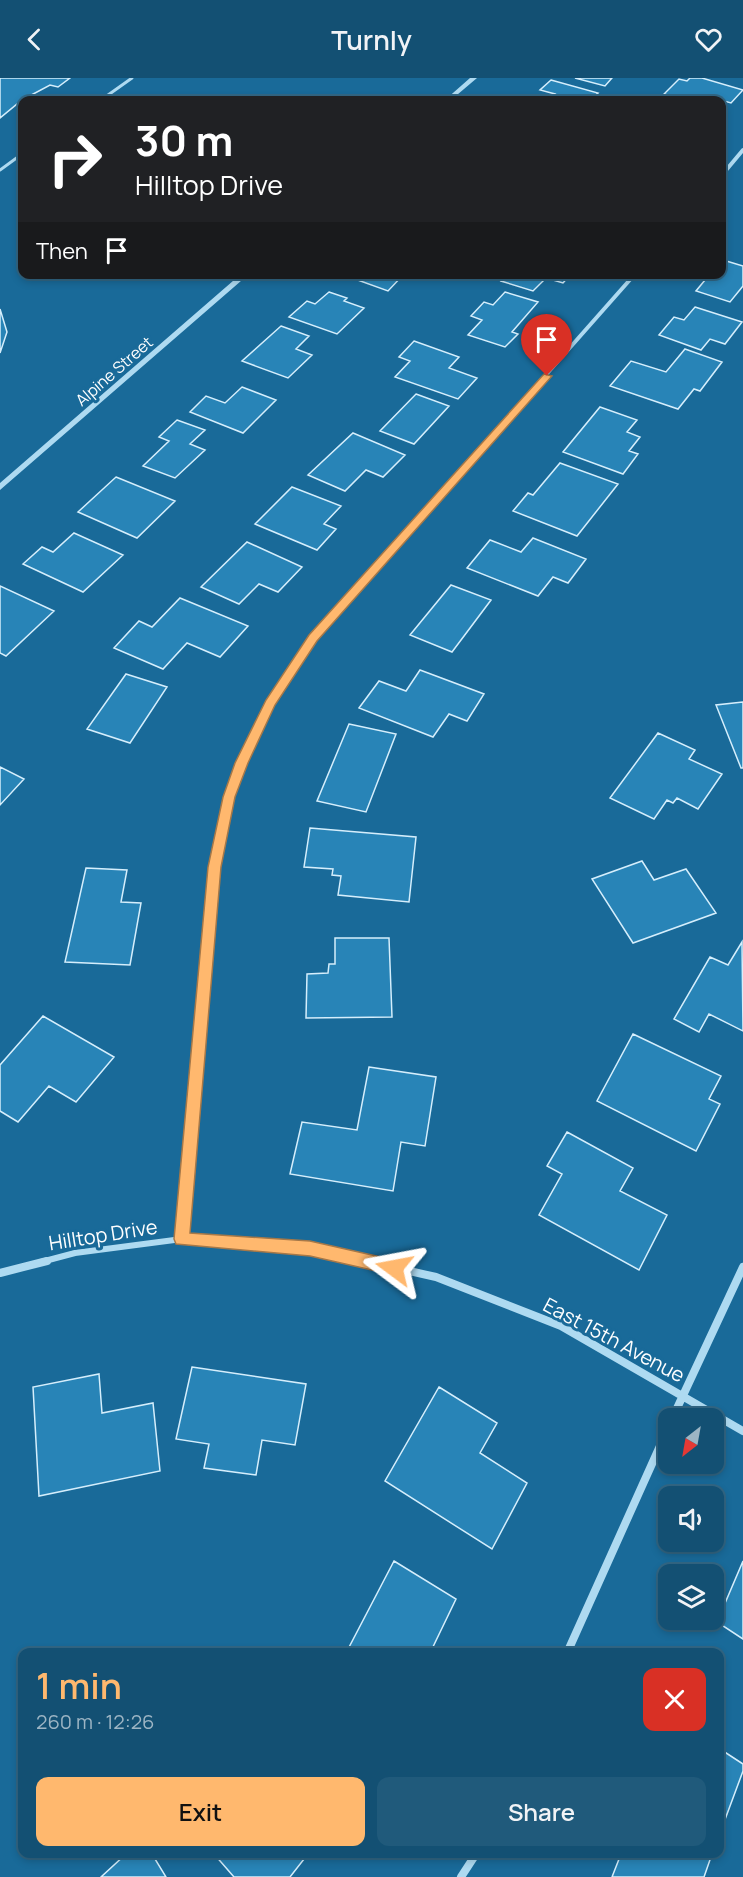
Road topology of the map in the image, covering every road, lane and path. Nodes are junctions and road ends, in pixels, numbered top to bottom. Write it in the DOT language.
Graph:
graph roads {
  1 [pos="132,78"];
  2 [pos="474,78"];
  3 [pos="107,96"];
  4 [pos="453,96"];
  5 [pos="743,150"];
  6 [pos="18,157"];
  7 [pos="0,170"];
  8 [pos="726,170"];
  9 [pos="240,279"];
  10 [pos="631,279"];
  11 [pos="0,488"];
  12 [pos="182,1239"];
  13 [pos="743,1267"];
  14 [pos="0,1273"];
  15 [pos="683,1396"];
  16 [pos="677,1408"];
  17 [pos="743,1431"];
  18 [pos="658,1450"];
  19 [pos="569,1648"];
  20 [pos="473,1858"];
  21 [pos="461,1877"];
  1 -- 3 [label="lane"];
  2 -- 4 [label="street"];
  5 -- 8 [label="street"];
  6 -- 7 [label="lane"];
  9 -- 11 [label="street, Alpine Street"];
  10 -- 12 [label="street, Hilltop Drive"];
  12 -- 14 [label="street, Hilltop Drive"];
  12 -- 15 [label="street, East 15th Avenue"];
  13 -- 15 [label="street"];
  15 -- 16 [label="street"];
  15 -- 17 [label="street, East 15th Avenue"];
  18 -- 19 [label="street"];
  20 -- 21 [label="street"];
}
